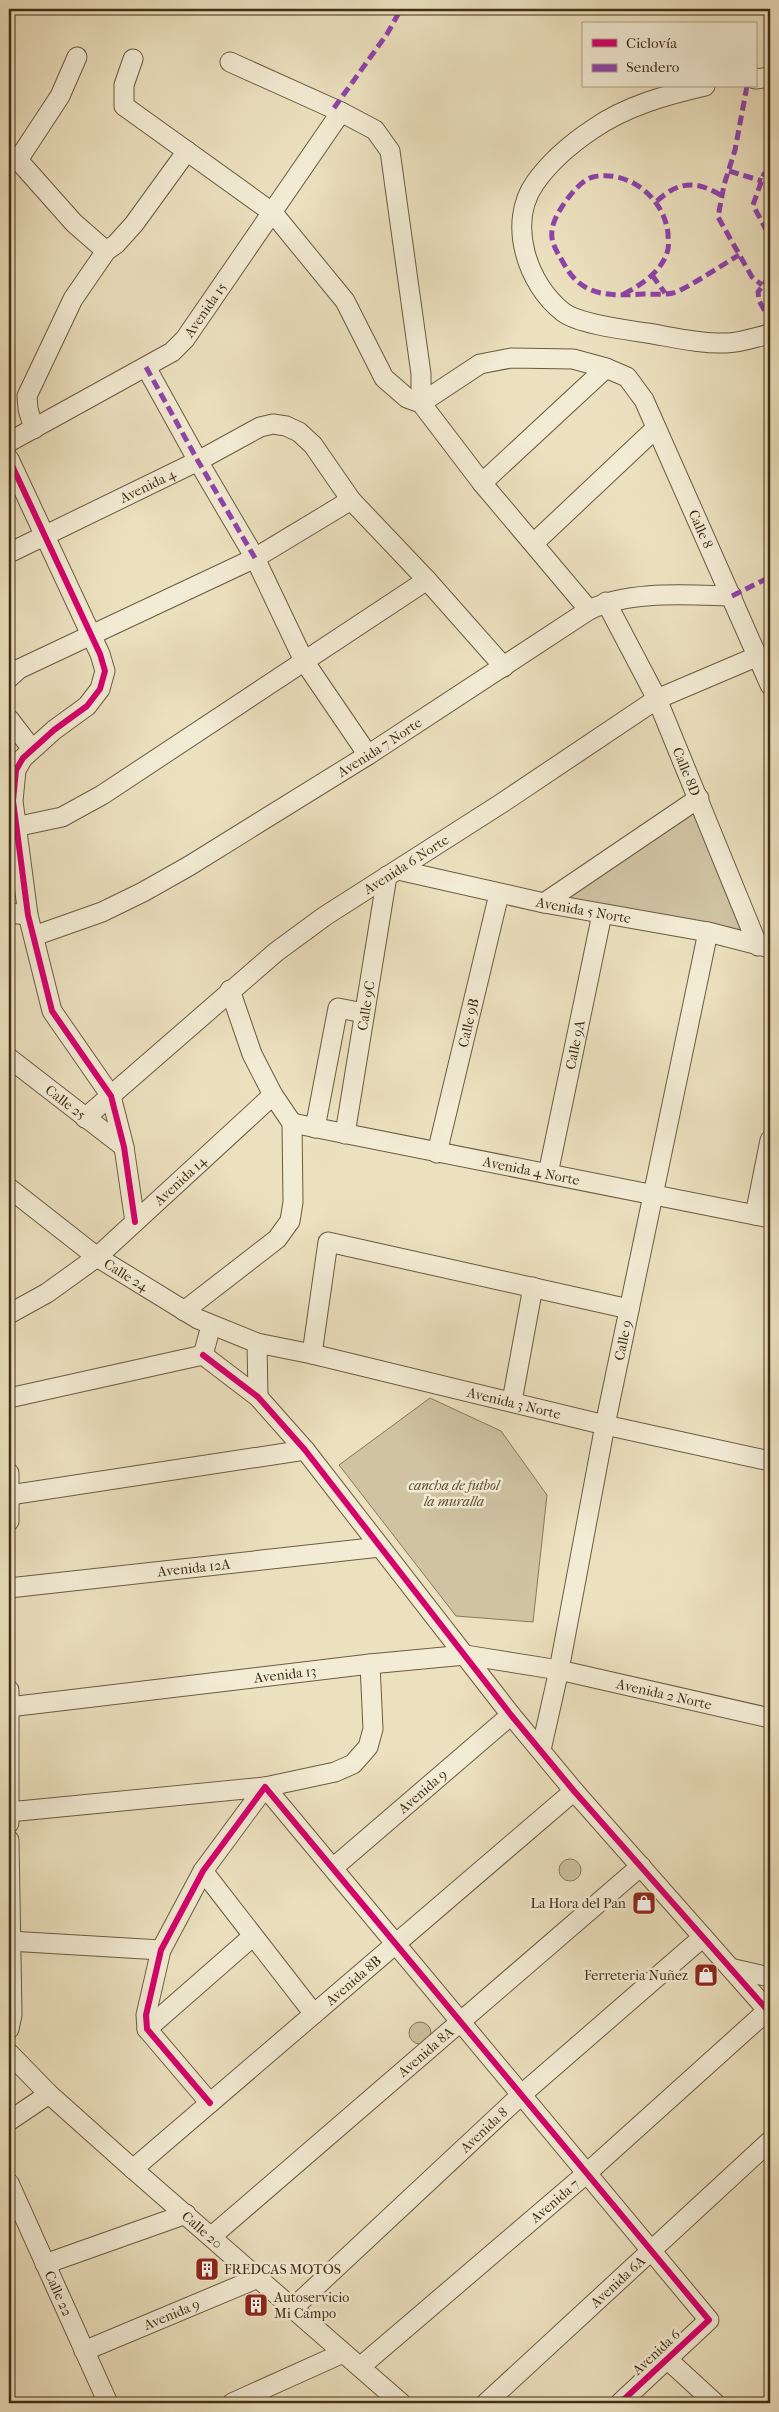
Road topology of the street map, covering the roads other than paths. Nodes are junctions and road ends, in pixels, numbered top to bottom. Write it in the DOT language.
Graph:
graph roads {
  1 [pos="77,57"];
  2 [pos="133,59"];
  3 [pos="230,62"];
  4 [pos="770,77"];
  5 [pos="756,79"];
  6 [pos="697,88"];
  7 [pos="341,112"];
  8 [pos="187,151"];
  9 [pos="13,159"];
  10 [pos="273,213"];
  11 [pos="106,251"];
  12 [pos="770,334"];
  13 [pos="146,367"];
  14 [pos="606,368"];
  15 [pos="421,403"];
  16 [pos="34,429"];
  17 [pos="655,429"];
  18 [pos="9,442"];
  19 [pos="9,459"];
  20 [pos="198,461"];
  21 [pos="482,483"];
  22 [pos="351,500"];
  23 [pos="43,536"];
  24 [pos="534,543"];
  25 [pos="9,553"];
  26 [pos="255,558"];
  27 [pos="428,580"];
  28 [pos="732,596"];
  29 [pos="597,606"];
  30 [pos="91,635"];
  31 [pos="758,656"];
  32 [pos="304,661"];
  33 [pos="504,667"];
  34 [pos="9,678"];
  35 [pos="770,684"];
  36 [pos="657,699"];
  37 [pos="9,719"];
  38 [pos="32,749"];
  39 [pos="368,755"];
  40 [pos="12,766"];
  41 [pos="699,798"];
  42 [pos="11,801"];
  43 [pos="15,827"];
  44 [pos="393,873"];
  45 [pos="499,894"];
  46 [pos="544,903"];
  47 [pos="9,912"];
  48 [pos="602,914"];
  49 [pos="28,915"];
  50 [pos="708,932"];
  51 [pos="34,936"];
  52 [pos="764,947"];
  53 [pos="230,990"];
  54 [pos="364,1013"];
  55 [pos="9,1058"];
  56 [pos="273,1095"];
  57 [pos="111,1096"];
  58 [pos="85,1118"];
  59 [pos="292,1123"];
  60 [pos="315,1128"];
  61 [pos="345,1134"];
  62 [pos="770,1140"];
  63 [pos="124,1146"];
  64 [pos="437,1152"];
  65 [pos="548,1174"];
  66 [pos="9,1188"];
  67 [pos="653,1195"];
  68 [pos="763,1217"];
  69 [pos="135,1222"];
  70 [pos="97,1257"];
  71 [pos="533,1287"];
  72 [pos="629,1308"];
  73 [pos="184,1311"];
  74 [pos="9,1314"];
  75 [pos="211,1326"];
  76 [pos="257,1343"];
  77 [pos="312,1354"];
  78 [pos="204,1355"];
  79 [pos="258,1396"];
  80 [pos="9,1398"];
  81 [pos="512,1401"];
  82 [pos="605,1425"];
  83 [pos="305,1450"];
  84 [pos="770,1461"];
  85 [pos="9,1473"];
  86 [pos="10,1494"];
  87 [pos="9,1521"];
  88 [pos="380,1547"];
  89 [pos="9,1588"];
  90 [pos="465,1655"];
  91 [pos="370,1664"];
  92 [pos="559,1670"];
  93 [pos="9,1690"];
  94 [pos="9,1707"];
  95 [pos="511,1715"];
  96 [pos="770,1718"];
  97 [pos="541,1750"];
  98 [pos="265,1787"];
  99 [pos="574,1791"];
  100 [pos="9,1812"];
  101 [pos="9,1823"];
  102 [pos="9,1840"];
  103 [pos="641,1866"];
  104 [pos="333,1868"];
  105 [pos="203,1871"];
  106 [pos="703,1936"];
  107 [pos="252,1937"];
  108 [pos="10,1941"];
  109 [pos="396,1944"];
  110 [pos="161,1950"];
  111 [pos="730,1968"];
  112 [pos="770,1977"];
  113 [pos="769,2011"];
  114 [pos="314,2014"];
  115 [pos="461,2022"];
  116 [pos="9,2029"];
  117 [pos="147,2029"];
  118 [pos="9,2053"];
  119 [pos="49,2094"];
  120 [pos="521,2095"];
  121 [pos="210,2103"];
  122 [pos="9,2122"];
  123 [pos="770,2141"];
  124 [pos="133,2169"];
  125 [pos="587,2173"];
  126 [pos="9,2183"];
  127 [pos="186,2214"];
  128 [pos="212,2236"];
  129 [pos="652,2251"];
  130 [pos="45,2264"];
  131 [pos="258,2278"];
  132 [pos="293,2308"];
  133 [pos="84,2351"];
  134 [pos="343,2353"];
  135 [pos="667,2359"];
  136 [pos="360,2367"];
  137 [pos="108,2403"];
  138 [pos="232,2403"];
  139 [pos="401,2403"];
  140 [pos="486,2403"];
  141 [pos="620,2403"];
  142 [pos="715,2403"];
  1 -- 9 [label="street"];
  2 -- 8 [label="street"];
  3 -- 7 [label="street"];
  4 -- 5 [label="street"];
  6 -- 12 [label="street"];
  7 -- 10 [label="street, Avenida 15"];
  7 -- 15 [label="street"];
  8 -- 10 [label="street"];
  8 -- 11 [label="street"];
  9 -- 11 [label="street"];
  10 -- 13 [label="street, Avenida 15"];
  10 -- 15 [label="street"];
  11 -- 16 [label="street"];
  13 -- 16 [label="street, Avenida 15"];
  13 -- 20 [label="street"];
  14 -- 15 [label="street"];
  14 -- 17 [label="street, Calle 8"];
  14 -- 21 [label="street"];
  15 -- 21 [label="street, Calle 8D"];
  16 -- 18 [label="street, Avenida 15"];
  17 -- 24 [label="street"];
  17 -- 28 [label="street, Calle 8"];
  19 -- 23 [label="street"];
  20 -- 22 [label="street, Avenida 4"];
  20 -- 23 [label="street, Avenida 4"];
  20 -- 26 [label="street"];
  21 -- 24 [label="street, Calle 8D"];
  22 -- 26 [label="street"];
  22 -- 27 [label="street"];
  23 -- 25 [label="street, Avenida 4"];
  23 -- 30 [label="street"];
  24 -- 29 [label="street, Calle 8D"];
  26 -- 30 [label="street"];
  26 -- 32 [label="street"];
  27 -- 32 [label="street"];
  27 -- 33 [label="street"];
  28 -- 29 [label="street, Avenida 7 Norte"];
  28 -- 31 [label="street, Calle 8"];
  29 -- 33 [label="street, Avenida 7 Norte"];
  29 -- 36 [label="street, Calle 8D"];
  30 -- 34 [label="street"];
  30 -- 38 [label="street"];
  31 -- 35 [label="street, Calle 8"];
  31 -- 36 [label="street, Avenida 6 Norte"];
  32 -- 39 [label="street"];
  32 -- 43 [label="street"];
  33 -- 39 [label="street, Avenida 7 Norte"];
  36 -- 41 [label="street, Calle 8D"];
  36 -- 44 [label="street, Avenida 6 Norte"];
  37 -- 38 [label="street"];
  38 -- 40 [label="street"];
  39 -- 51 [label="street, Avenida 7 Norte"];
  40 -- 42 [label="street"];
  41 -- 46 [label="street"];
  41 -- 52 [label="street, Calle 8D"];
  42 -- 43 [label="street"];
  43 -- 49 [label="street"];
  44 -- 45 [label="street, Avenida 5 Norte"];
  44 -- 53 [label="street, Avenida 6 Norte"];
  44 -- 54 [label="street, Calle 9C"];
  45 -- 46 [label="street, Avenida 5 Norte"];
  45 -- 64 [label="street, Calle 9B"];
  46 -- 48 [label="street, Avenida 5 Norte"];
  47 -- 49 [label="street"];
  48 -- 50 [label="street, Avenida 5 Norte"];
  48 -- 65 [label="street, Calle 9A"];
  49 -- 51 [label="street"];
  50 -- 52 [label="street, Avenida 5 Norte"];
  50 -- 67 [label="street, Calle 9"];
  51 -- 57 [label="street"];
  53 -- 56 [label="street"];
  53 -- 57 [label="street, Avenida 6 Norte"];
  54 -- 60 [label="street"];
  54 -- 61 [label="street, Calle 9C"];
  55 -- 58 [label="street, Calle 25"];
  56 -- 59 [label="street"];
  56 -- 69 [label="street, Avenida 14"];
  57 -- 58 [label="street, Avenida 6 Norte"];
  57 -- 63 [label="street"];
  58 -- 63 [label="street, Calle 25"];
  59 -- 60 [label="street, Avenida 4 Norte"];
  59 -- 73 [label="street"];
  60 -- 61 [label="street, Avenida 4 Norte"];
  61 -- 64 [label="street, Avenida 4 Norte"];
  62 -- 68 [label="street"];
  63 -- 69 [label="street"];
  64 -- 65 [label="street, Avenida 4 Norte"];
  65 -- 67 [label="street, Avenida 4 Norte"];
  66 -- 70 [label="street, Calle 24"];
  67 -- 68 [label="street, Avenida 4 Norte"];
  67 -- 72 [label="street, Calle 9"];
  69 -- 70 [label="street, Avenida 14"];
  70 -- 73 [label="street, Calle 24"];
  70 -- 74 [label="street, Avenida 14"];
  71 -- 72 [label="street"];
  71 -- 77 [label="street"];
  71 -- 81 [label="street"];
  72 -- 82 [label="street, Calle 9"];
  73 -- 75 [label="street, Calle 24"];
  75 -- 76 [label="street, Calle 24"];
  75 -- 78 [label="street"];
  76 -- 77 [label="street, Avenida 3 Norte"];
  76 -- 79 [label="street"];
  77 -- 81 [label="street, Avenida 3 Norte"];
  78 -- 79 [label="street"];
  78 -- 80 [label="street"];
  79 -- 83 [label="street"];
  81 -- 82 [label="street, Avenida 3 Norte"];
  82 -- 84 [label="street, Avenida 3 Norte"];
  82 -- 92 [label="street, Calle 9"];
  83 -- 86 [label="street"];
  83 -- 88 [label="street"];
  85 -- 86 [label="street"];
  86 -- 87 [label="street"];
  88 -- 89 [label="street, Avenida 12A"];
  88 -- 90 [label="street"];
  90 -- 91 [label="street, Avenida 13"];
  90 -- 92 [label="street, Avenida 13"];
  90 -- 95 [label="street"];
  91 -- 94 [label="street, Avenida 13"];
  91 -- 98 [label="street"];
  92 -- 96 [label="street, Avenida 2 Norte"];
  92 -- 97 [label="street, Calle 9"];
  93 -- 94 [label="street"];
  94 -- 100 [label="street"];
  95 -- 97 [label="street"];
  95 -- 104 [label="street, Avenida 9"];
  97 -- 99 [label="street"];
  98 -- 100 [label="street"];
  98 -- 104 [label="street"];
  98 -- 105 [label="street"];
  99 -- 103 [label="street"];
  99 -- 109 [label="street, Avenida 8B"];
  100 -- 101 [label="street"];
  102 -- 108 [label="street"];
  103 -- 106 [label="street"];
  103 -- 115 [label="street, Avenida 8A"];
  104 -- 109 [label="street"];
  105 -- 107 [label="street"];
  105 -- 110 [label="street"];
  106 -- 111 [label="street"];
  106 -- 120 [label="street, Avenida 8"];
  107 -- 114 [label="street"];
  107 -- 117 [label="street"];
  108 -- 110 [label="street"];
  108 -- 116 [label="street"];
  109 -- 114 [label="street, Avenida 8B"];
  109 -- 115 [label="street"];
  110 -- 117 [label="street"];
  111 -- 112 [label="street"];
  111 -- 113 [label="street"];
  113 -- 125 [label="street, Avenida 7"];
  114 -- 121 [label="street, Avenida 8B"];
  115 -- 120 [label="street"];
  115 -- 128 [label="street, Avenida 8A"];
  117 -- 121 [label="street"];
  118 -- 119 [label="street, Calle 20"];
  119 -- 122 [label="street"];
  119 -- 124 [label="street, Calle 20"];
  120 -- 125 [label="street"];
  120 -- 132 [label="street, Avenida 8"];
  121 -- 124 [label="street, Avenida 8B"];
  123 -- 129 [label="street, Avenida 6A"];
  124 -- 127 [label="street, Calle 20"];
  125 -- 129 [label="street"];
  125 -- 136 [label="street, Avenida 7"];
  126 -- 130 [label="street, Calle 22"];
  127 -- 128 [label="street, Calle 20"];
  127 -- 130 [label="street"];
  128 -- 131 [label="street, Calle 20"];
  129 -- 135 [label="street, Avenida 6"];
  129 -- 140 [label="street, Avenida 6A"];
  130 -- 133 [label="street, Calle 22"];
  131 -- 132 [label="street, Calle 20"];
  131 -- 133 [label="street, Avenida 9"];
  132 -- 134 [label="street, Calle 20"];
  133 -- 137 [label="street, Calle 22"];
  134 -- 136 [label="street, Calle 20"];
  134 -- 138 [label="street"];
  135 -- 141 [label="street, Avenida 6"];
  135 -- 142 [label="street"];
  136 -- 139 [label="street, Calle 20"];
}
